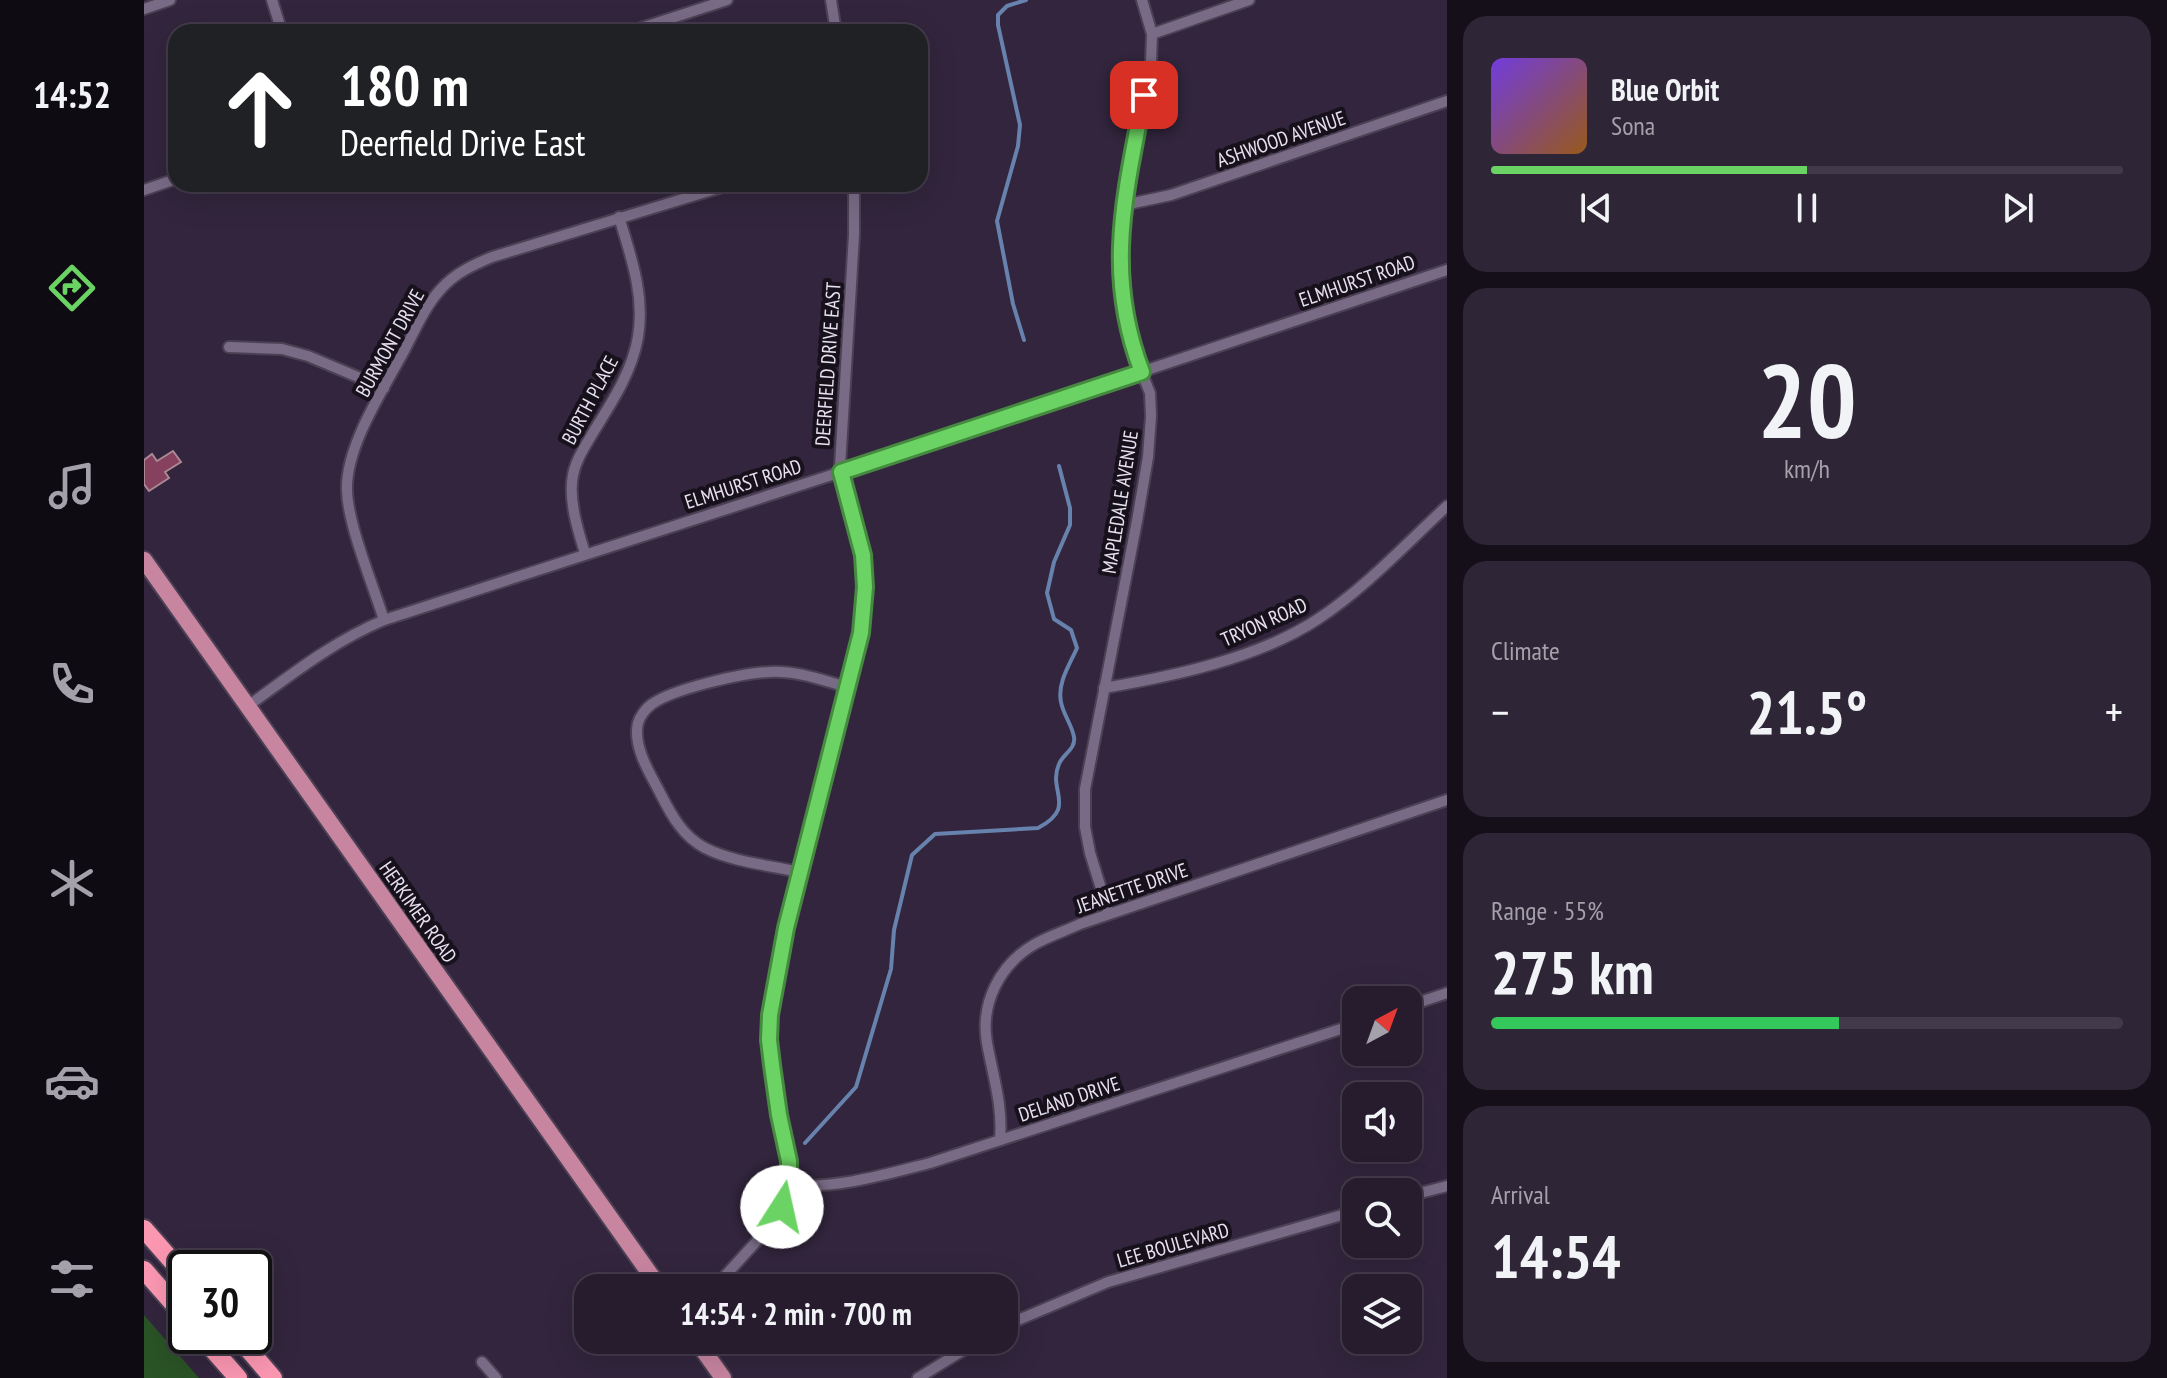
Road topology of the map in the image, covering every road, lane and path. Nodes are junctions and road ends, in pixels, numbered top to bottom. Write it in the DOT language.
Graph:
graph roads {
  1 [pos="170,0"];
  2 [pos="272,0"];
  3 [pos="727,0"];
  4 [pos="831,0"];
  5 [pos="1142,0"];
  6 [pos="1249,0"];
  7 [pos="144,9"];
  8 [pos="280,24"];
  9 [pos="654,24"];
  10 [pos="835,24"];
  11 [pos="1152,34"];
  12 [pos="1447,101"];
  13 [pos="168,182"];
  14 [pos="144,190"];
  15 [pos="705,192"];
  16 [pos="854,192"];
  17 [pos="1124,205"];
  18 [pos="619,217"];
  19 [pos="1447,270"];
  20 [pos="229,347"];
  21 [pos="1142,372"];
  22 [pos="384,388"];
  23 [pos="841,472"];
  24 [pos="1447,506"];
  25 [pos="585,553"];
  26 [pos="144,560"];
  27 [pos="384,620"];
  28 [pos="847,687"];
  29 [pos="1104,688"];
  30 [pos="248,706"];
  31 [pos="1447,800"];
  32 [pos="799,872"];
  33 [pos="1109,914"];
  34 [pos="1447,993"];
  35 [pos="1422,1001"];
  36 [pos="1342,1029"];
  37 [pos="1000,1140"];
  38 [pos="789,1185"];
  39 [pos="1447,1186"];
  40 [pos="1422,1192"];
  41 [pos="1342,1215"];
  42 [pos="144,1229"];
  43 [pos="168,1256"];
  44 [pos="144,1270"];
  45 [pos="650,1274"];
  46 [pos="727,1274"];
  47 [pos="168,1297"];
  48 [pos="1018,1320"];
  49 [pos="217,1354"];
  50 [pos="252,1354"];
  51 [pos="706,1354"];
  52 [pos="957,1354"];
  53 [pos="482,1362"];
  54 [pos="238,1378"];
  55 [pos="273,1378"];
  56 [pos="496,1378"];
  57 [pos="723,1378"];
  58 [pos="918,1378"];
  1 -- 7 [label="street"];
  2 -- 8 [label="street"];
  3 -- 9 [label="street"];
  4 -- 10 [label="street"];
  5 -- 11 [label="street, MAPLEDALE AVENUE"];
  6 -- 11 [label="street"];
  11 -- 17 [label="street, MAPLEDALE AVENUE"];
  12 -- 17 [label="street, ASHWOOD AVENUE"];
  13 -- 14 [label="street"];
  15 -- 18 [label="street, BURMONT DRIVE"];
  16 -- 23 [label="street, DEERFIELD DRIVE EAST"];
  17 -- 21 [label="street, MAPLEDALE AVENUE"];
  18 -- 22 [label="street, BURMONT DRIVE"];
  18 -- 25 [label="street, BURTH PLACE"];
  19 -- 21 [label="street, ELMHURST ROAD"];
  20 -- 22 [label="street"];
  21 -- 23 [label="street, ELMHURST ROAD"];
  21 -- 29 [label="street, MAPLEDALE AVENUE"];
  22 -- 27 [label="street, BURMONT DRIVE"];
  23 -- 25 [label="street, ELMHURST ROAD"];
  23 -- 28 [label="street, DEERFIELD DRIVE EAST"];
  24 -- 29 [label="street, TRYON ROAD"];
  25 -- 27 [label="street, ELMHURST ROAD"];
  26 -- 30 [label="main road, HERKIMER ROAD"];
  27 -- 30 [label="street, ELMHURST ROAD"];
  28 -- 32 [label="street, DEERFIELD DRIVE EAST"];
  28 -- 32 [label="street"];
  29 -- 33 [label="street, MAPLEDALE AVENUE"];
  30 -- 45 [label="main road, HERKIMER ROAD"];
  31 -- 33 [label="street, JEANETTE DRIVE"];
  32 -- 38 [label="street, DEERFIELD DRIVE EAST"];
  33 -- 37 [label="street, JEANETTE DRIVE"];
  34 -- 35 [label="street"];
  36 -- 37 [label="street, DELAND DRIVE"];
  37 -- 38 [label="street, DELAND DRIVE"];
  38 -- 46 [label="street"];
  39 -- 40 [label="street"];
  41 -- 48 [label="street, LEE BOULEVARD"];
  42 -- 43 [label="highway"];
  44 -- 47 [label="highway"];
  49 -- 54 [label="highway"];
  50 -- 55 [label="highway"];
  51 -- 57 [label="main road"];
  52 -- 58 [label="street"];
  53 -- 56 [label="street"];
}
